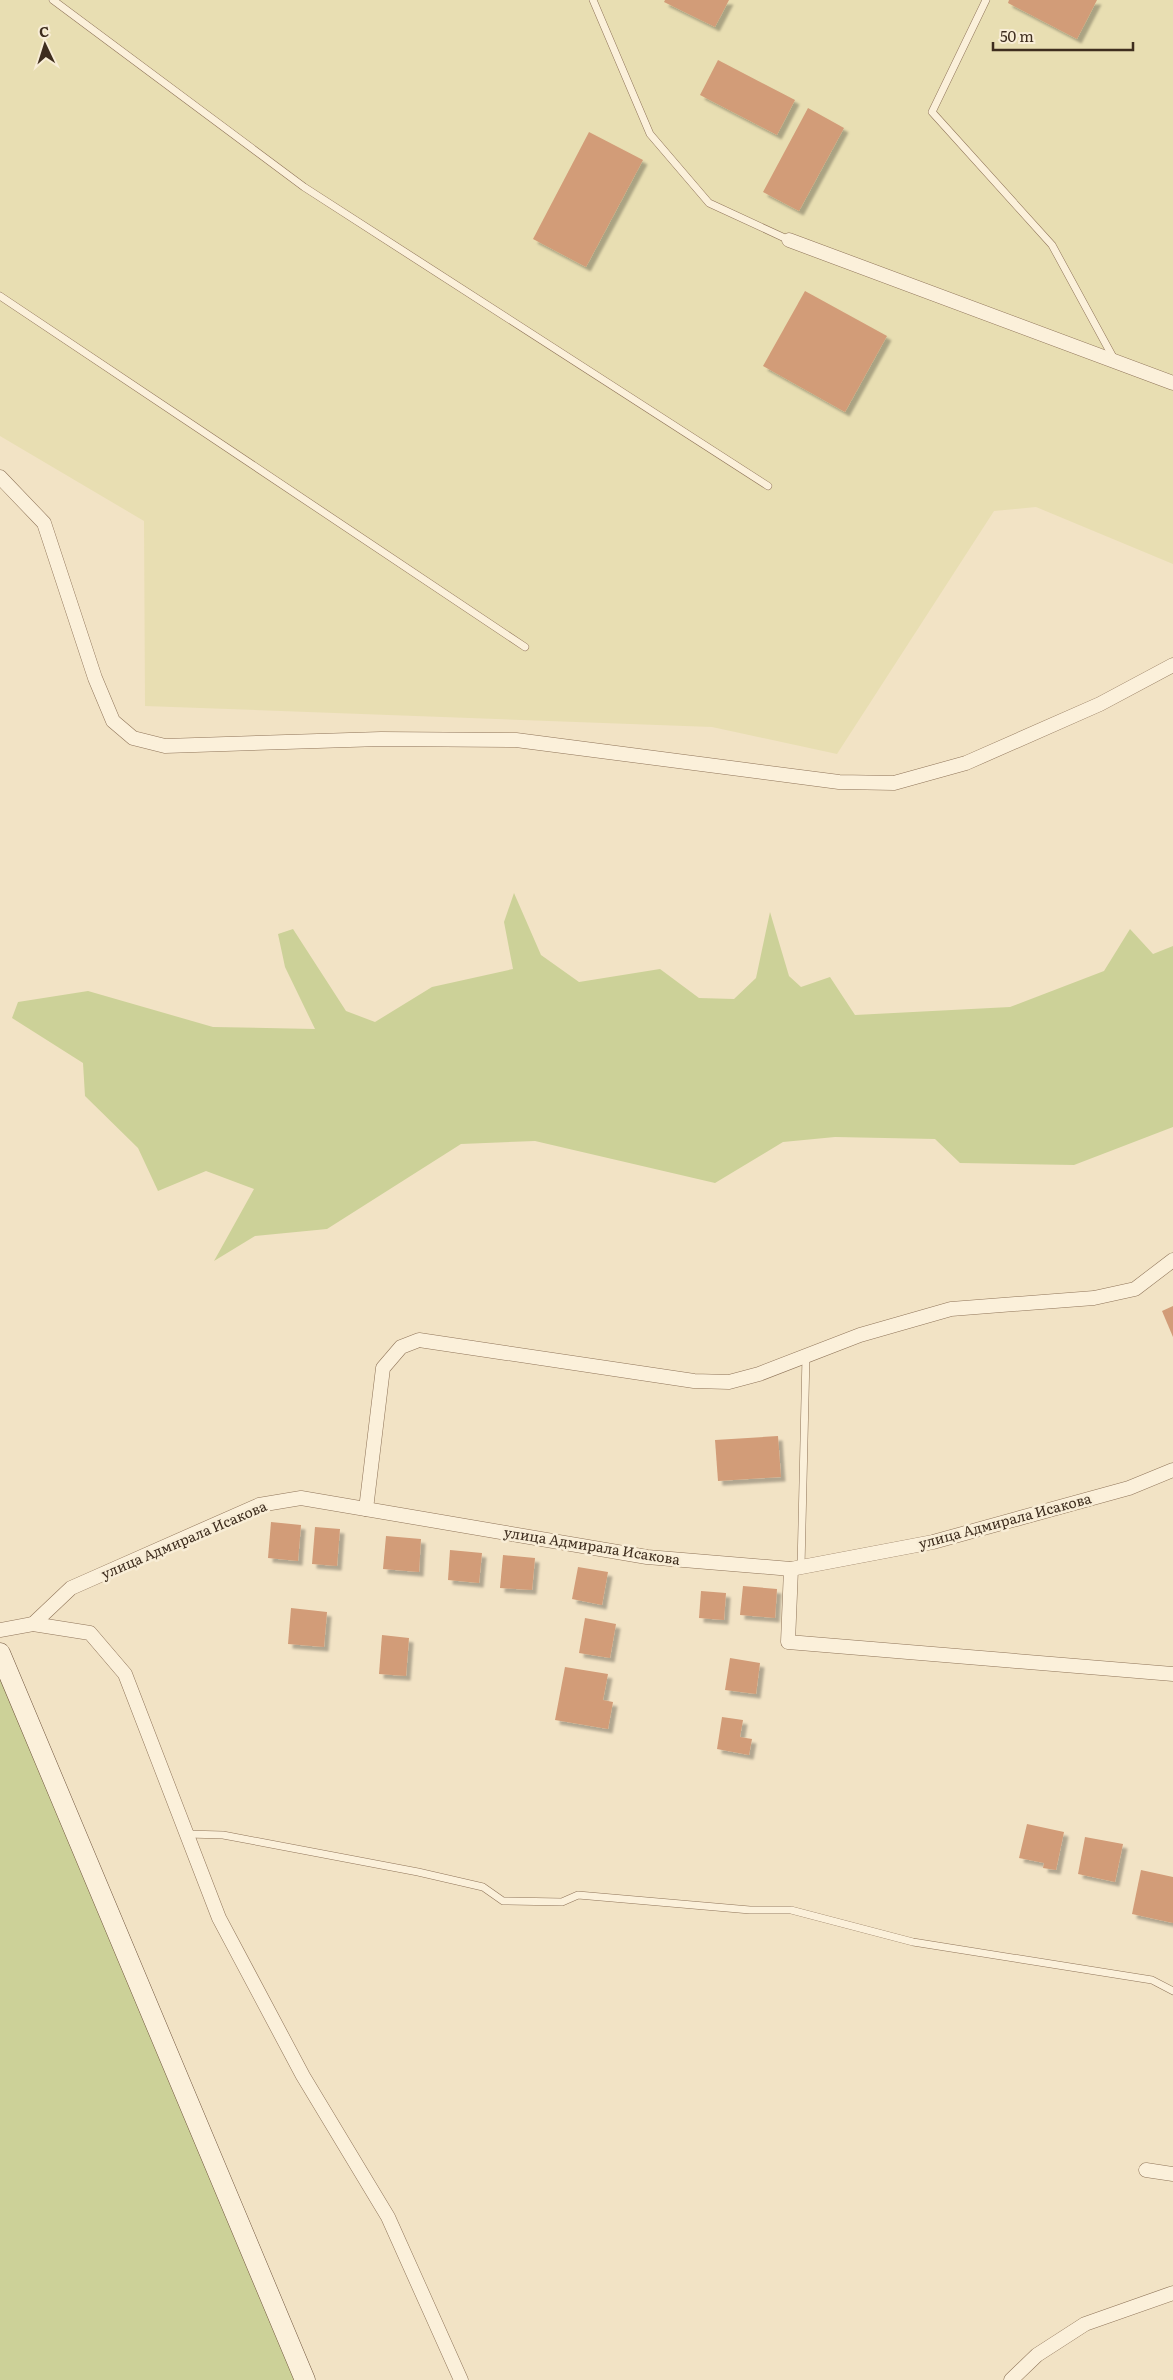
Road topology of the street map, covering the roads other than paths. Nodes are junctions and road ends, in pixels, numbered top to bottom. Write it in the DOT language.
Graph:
graph roads {
  1 [pos="53,0"];
  2 [pos="593,0"];
  3 [pos="986,0"];
  4 [pos="789,240"];
  5 [pos="0,296"];
  6 [pos="1115,361"];
  7 [pos="1173,383"];
  8 [pos="0,477"];
  9 [pos="768,486"];
  10 [pos="525,647"];
  11 [pos="1173,664"];
  12 [pos="1173,1260"];
  13 [pos="806,1356"];
  14 [pos="1173,1470"];
  15 [pos="366,1509"];
  16 [pos="796,1568"];
  17 [pos="33,1624"];
  18 [pos="0,1630"];
  19 [pos="0,1653"];
  20 [pos="1173,1674"];
  21 [pos="186,1834"];
  22 [pos="1173,1991"];
  23 [pos="1146,2170"];
  24 [pos="1173,2174"];
  25 [pos="1173,2293"];
  26 [pos="304,2380"];
  27 [pos="461,2380"];
  28 [pos="1011,2380"];
  1 -- 9 [label="lane"];
  2 -- 4 [label="lane"];
  3 -- 6 [label="lane"];
  4 -- 6 [label="street"];
  5 -- 10 [label="lane"];
  6 -- 7 [label="street"];
  8 -- 11 [label="street"];
  12 -- 13 [label="street"];
  13 -- 15 [label="street"];
  13 -- 16 [label="lane"];
  14 -- 16 [label="street, улица Адмирала Исакова"];
  15 -- 16 [label="street, улица Адмирала Исакова"];
  15 -- 17 [label="street, улица Адмирала Исакова"];
  16 -- 20 [label="street"];
  17 -- 18 [label="street"];
  17 -- 21 [label="street"];
  19 -- 26 [label="main road"];
  21 -- 22 [label="lane"];
  21 -- 27 [label="street"];
  23 -- 24 [label="street"];
  25 -- 28 [label="street"];
}
